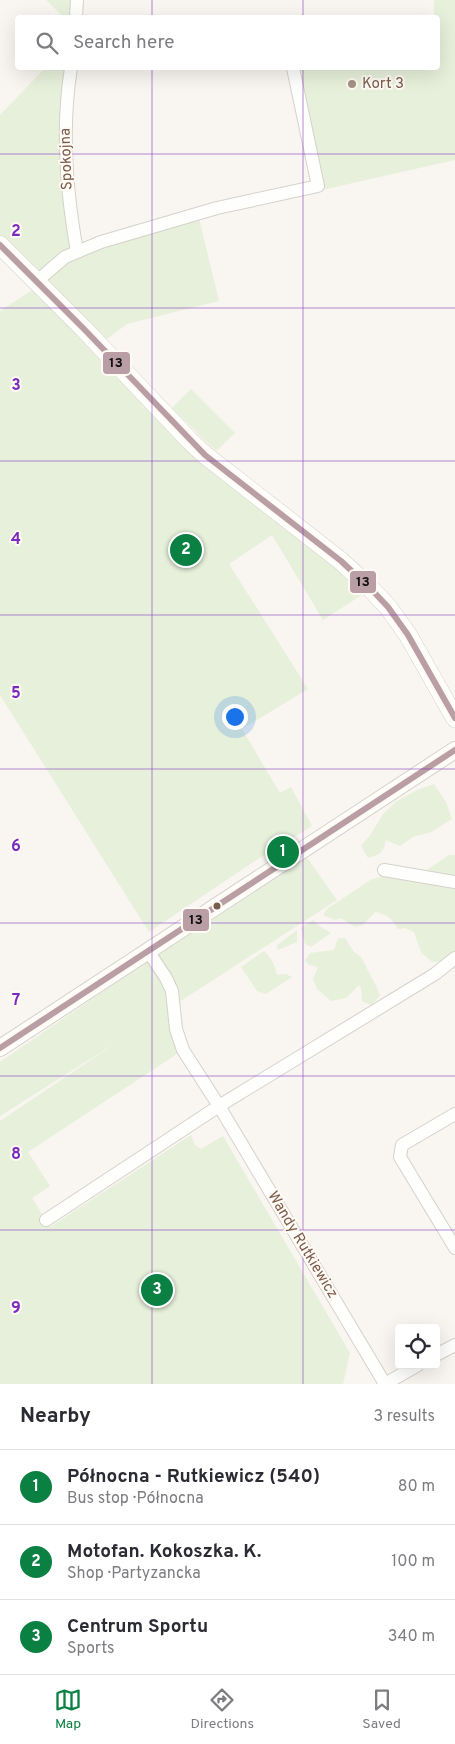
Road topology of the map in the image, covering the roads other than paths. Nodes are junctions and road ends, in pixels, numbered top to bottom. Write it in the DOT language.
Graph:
graph roads {
  1 [pos="77,0"];
  2 [pos="76,15"];
  3 [pos="70,70"];
  4 [pos="293,70"];
  5 [pos="0,245"];
  6 [pos="77,251"];
  7 [pos="36,282"];
  8 [pos="455,718"];
  9 [pos="455,750"];
  10 [pos="384,870"];
  11 [pos="455,882"];
  12 [pos="148,951"];
  13 [pos="455,958"];
  14 [pos="0,1048"];
  15 [pos="218,1106"];
  16 [pos="455,1114"];
  17 [pos="46,1220"];
  18 [pos="455,1248"];
  19 [pos="455,1345"];
  20 [pos="440,1353"];
  21 [pos="411,1369"];
  22 [pos="385,1384"];
  1 -- 2 [label="street"];
  3 -- 6 [label="street, Spokojna"];
  4 -- 6 [label="street"];
  5 -- 7 [label="main road"];
  6 -- 7 [label="street"];
  7 -- 8 [label="main road"];
  9 -- 12 [label="street"];
  10 -- 11 [label="street"];
  12 -- 14 [label="street"];
  12 -- 15 [label="street, Wandy Rutkiewicz"];
  13 -- 15 [label="street"];
  15 -- 17 [label="street"];
  15 -- 22 [label="street, Wandy Rutkiewicz"];
  16 -- 18 [label="street"];
  19 -- 20 [label="street"];
  21 -- 22 [label="street"];
}
